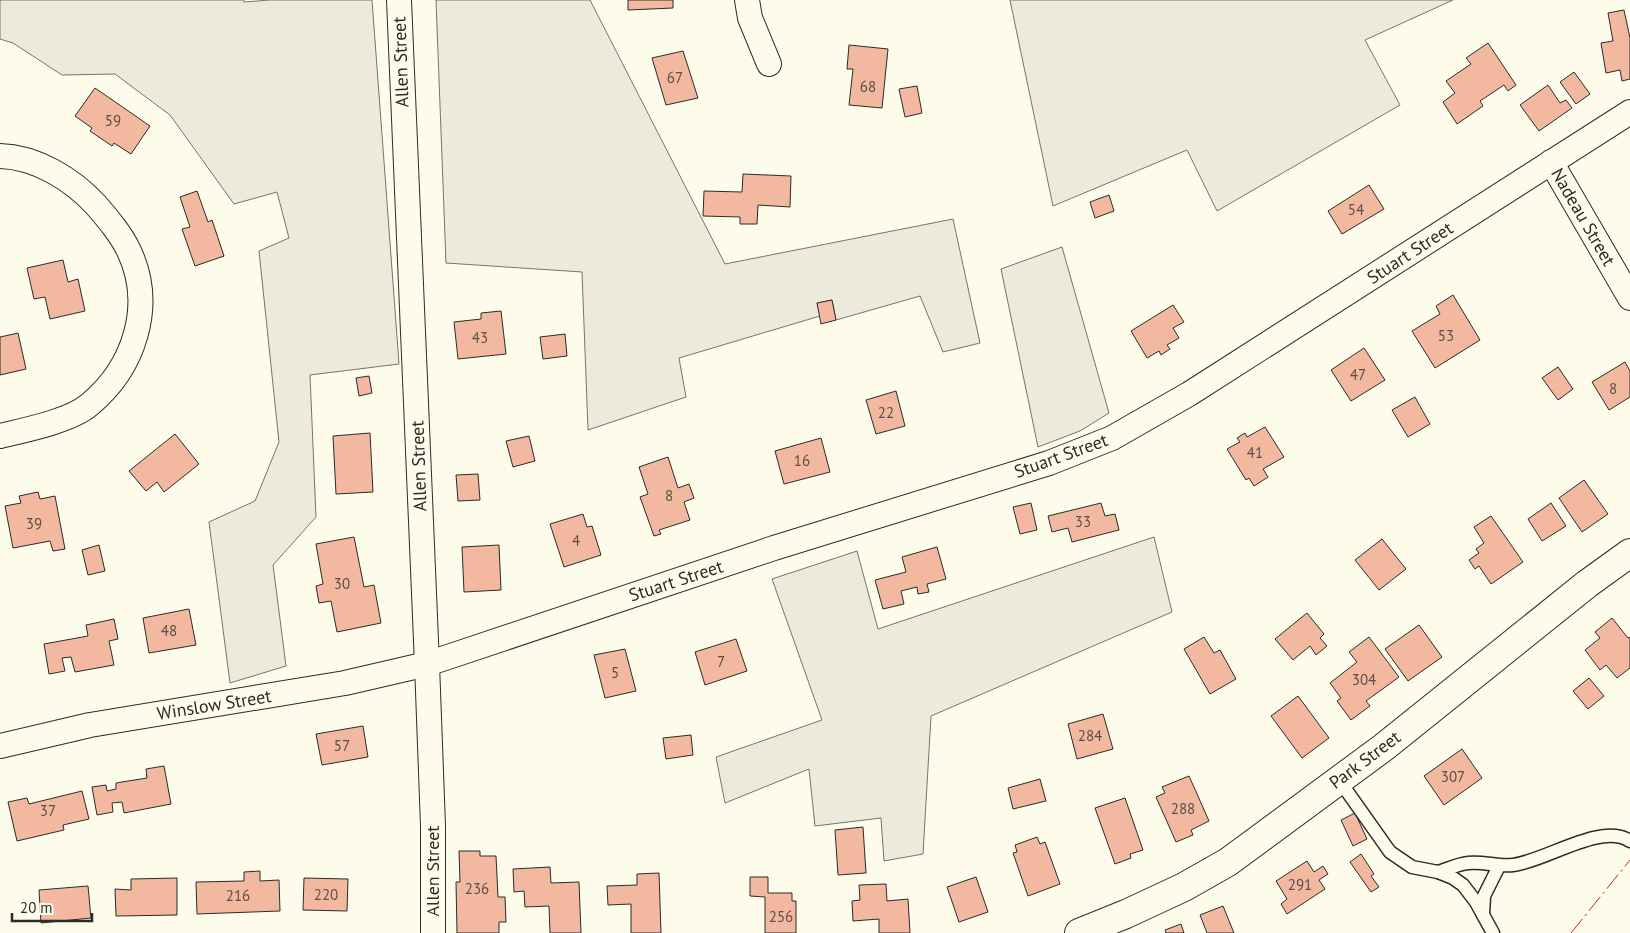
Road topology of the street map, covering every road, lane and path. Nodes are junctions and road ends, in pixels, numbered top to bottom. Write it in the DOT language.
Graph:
graph roads {
  1 [pos="398,0"];
  2 [pos="747,0"];
  3 [pos="769,64"];
  4 [pos="1630,112"];
  5 [pos="0,156"];
  6 [pos="1551,162"];
  7 [pos="1630,298"];
  8 [pos="0,436"];
  9 [pos="1630,553"];
  10 [pos="428,664"];
  11 [pos="0,746"];
  12 [pos="1339,780"];
  13 [pos="1630,841"];
  14 [pos="1499,866"];
  15 [pos="1438,872"];
  16 [pos="1484,916"];
  17 [pos="433,933"];
  18 [pos="1080,933"];
  19 [pos="1493,933"];
  1 -- 10 [label="street, Allen Street"];
  2 -- 3 [label="street"];
  4 -- 6 [label="street, Stuart Street"];
  5 -- 8 [label="street"];
  6 -- 7 [label="street, Nadeau Street"];
  6 -- 10 [label="street, Stuart Street"];
  9 -- 12 [label="street, Park Street"];
  10 -- 11 [label="street, Winslow Street"];
  10 -- 17 [label="street, Allen Street"];
  12 -- 15 [label="lane"];
  12 -- 18 [label="street, Park Street"];
  13 -- 14 [label="lane"];
  14 -- 15 [label="lane"];
  14 -- 16 [label="lane"];
  15 -- 16 [label="lane"];
  16 -- 19 [label="lane"];
}
